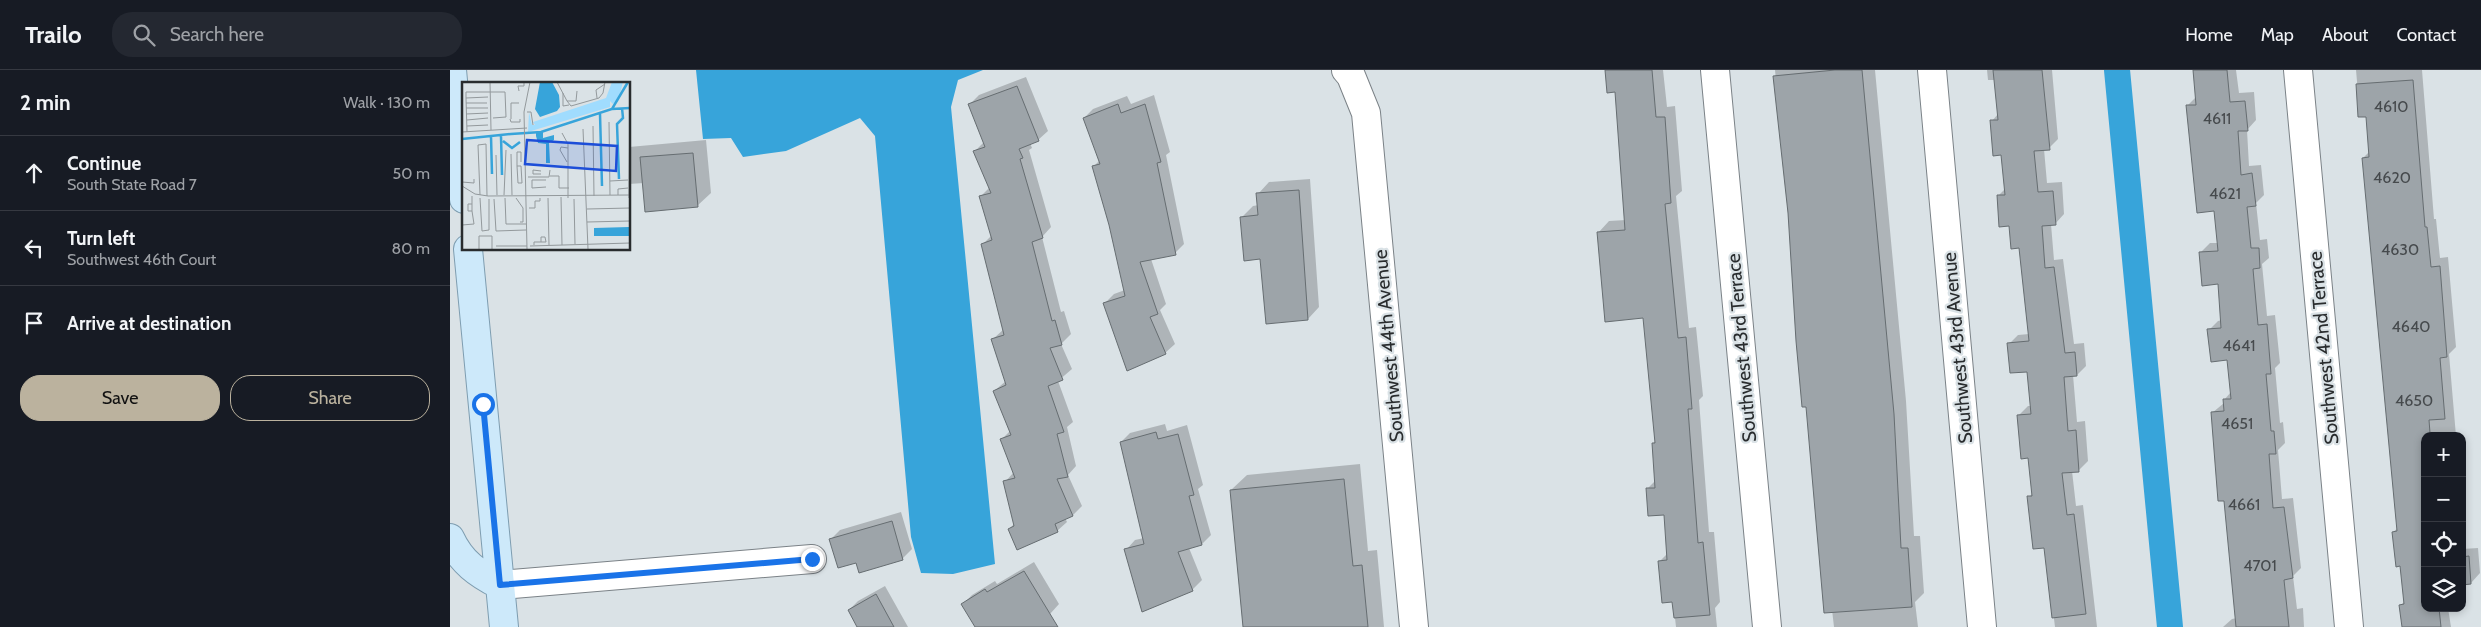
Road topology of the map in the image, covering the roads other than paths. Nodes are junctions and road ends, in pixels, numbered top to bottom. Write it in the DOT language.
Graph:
graph roads {
  1 [pos="452,70"];
  2 [pos="1346,70"];
  3 [pos="1715,70"];
  4 [pos="1932,70"];
  5 [pos="2298,70"];
  6 [pos="462,178"];
  7 [pos="468,250"];
  8 [pos="450,538"];
  9 [pos="812,559"];
  10 [pos="500,585"];
  11 [pos="504,627"];
  12 [pos="1414,627"];
  13 [pos="1767,627"];
  14 [pos="1982,627"];
  15 [pos="2349,627"];
  1 -- 6 [label="main road"];
  2 -- 12 [label="street, Southwest 44th Avenue"];
  3 -- 13 [label="street, Southwest 43rd Terrace"];
  4 -- 14 [label="street, Southwest 43rd Avenue"];
  5 -- 15 [label="street, Southwest 42nd Terrace"];
  7 -- 10 [label="main road"];
  8 -- 10 [label="main road"];
  9 -- 10 [label="street"];
  10 -- 11 [label="main road"];
}
